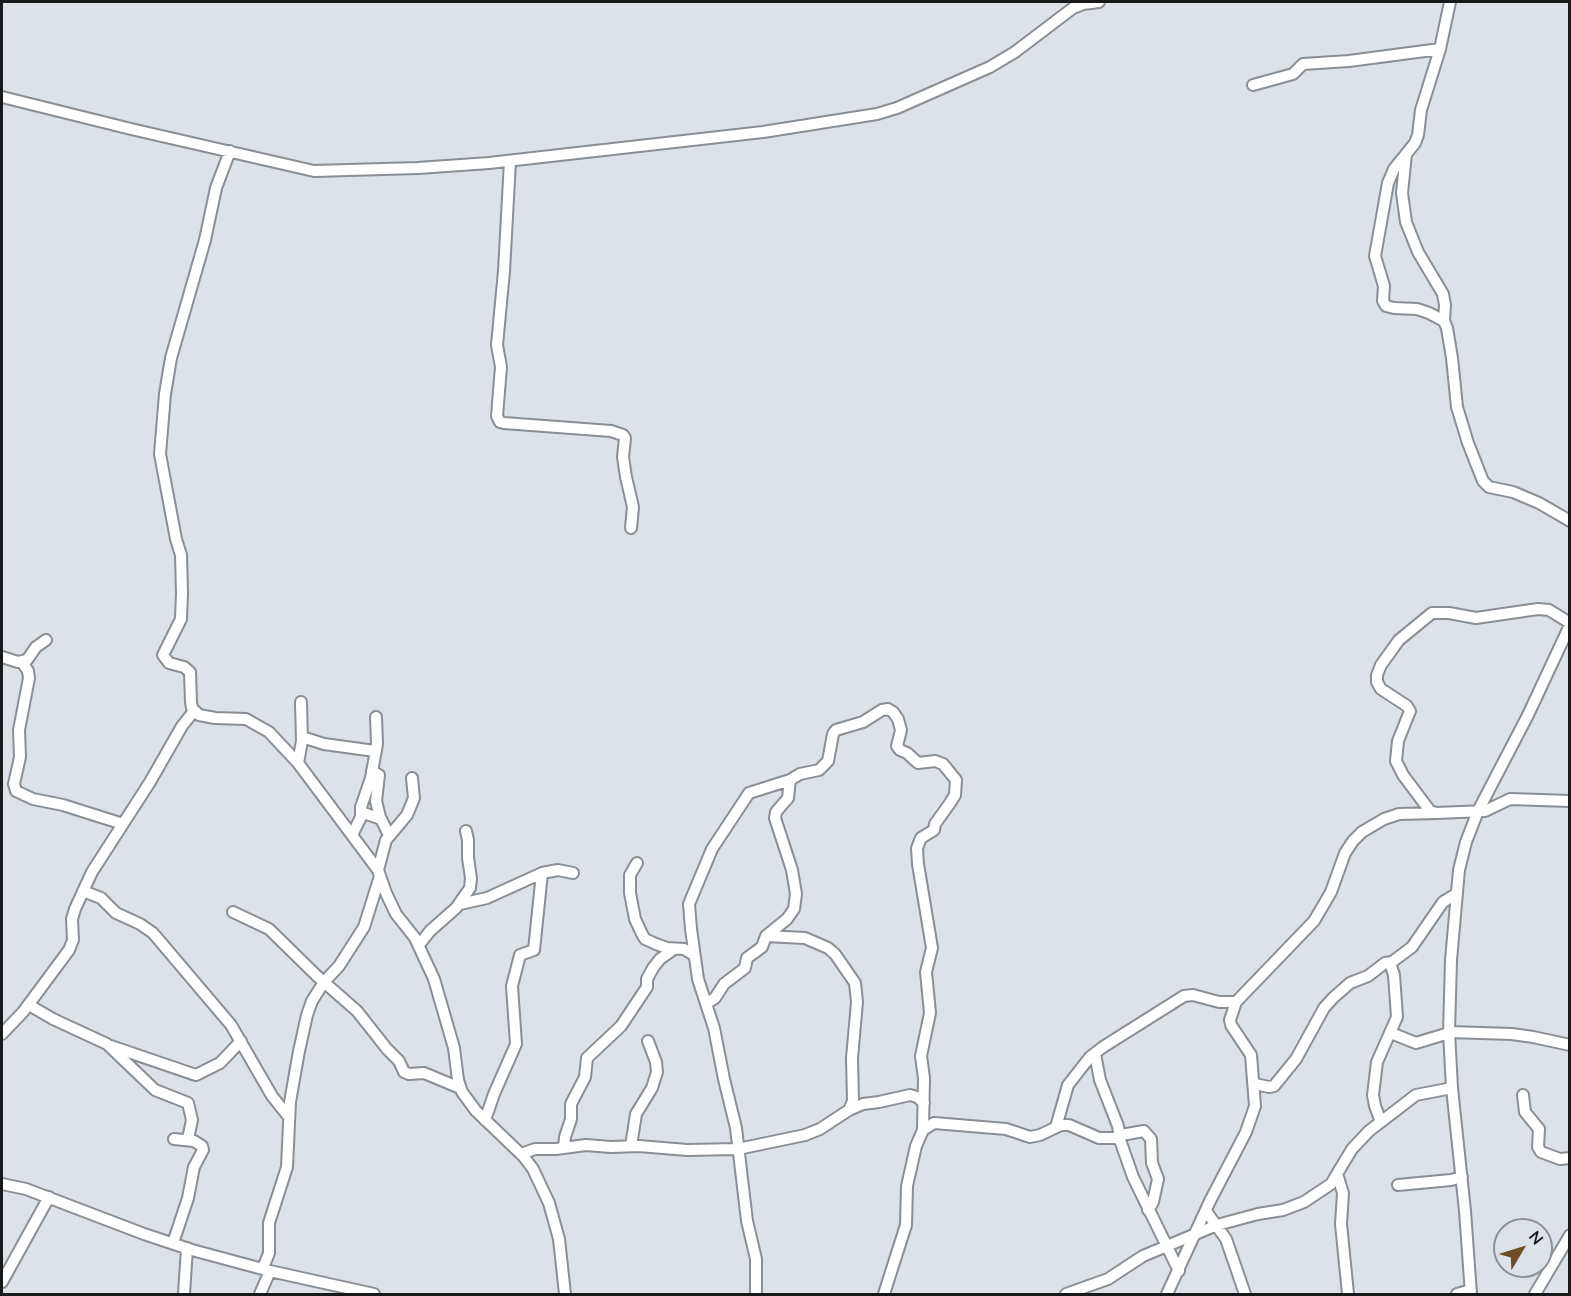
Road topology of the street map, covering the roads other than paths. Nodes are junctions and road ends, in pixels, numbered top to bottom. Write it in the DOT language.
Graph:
graph roads {
  1 [pos="1099,2"];
  2 [pos="1450,2"];
  3 [pos="1440,49"];
  4 [pos="1253,85"];
  5 [pos="2,97"];
  6 [pos="230,151"];
  7 [pos="1406,154"];
  8 [pos="510,161"];
  9 [pos="1444,321"];
  10 [pos="1569,521"];
  11 [pos="631,528"];
  12 [pos="1569,624"];
  13 [pos="46,640"];
  14 [pos="2,657"];
  15 [pos="22,662"];
  16 [pos="301,702"];
  17 [pos="194,711"];
  18 [pos="376,717"];
  19 [pos="302,737"];
  20 [pos="375,751"];
  21 [pos="298,763"];
  22 [pos="372,771"];
  23 [pos="412,778"];
  24 [pos="790,780"];
  25 [pos="1569,801"];
  26 [pos="1478,811"];
  27 [pos="362,812"];
  28 [pos="1436,813"];
  29 [pos="380,817"];
  30 [pos="123,824"];
  31 [pos="466,831"];
  32 [pos="352,835"];
  33 [pos="389,835"];
  34 [pos="637,863"];
  35 [pos="379,873"];
  36 [pos="542,873"];
  37 [pos="573,873"];
  38 [pos="84,891"];
  39 [pos="1456,894"];
  40 [pos="459,904"];
  41 [pos="233,912"];
  42 [pos="766,936"];
  43 [pos="419,945"];
  44 [pos="674,949"];
  45 [pos="694,955"];
  46 [pos="1390,963"];
  47 [pos="324,982"];
  48 [pos="1236,1002"];
  49 [pos="707,1003"];
  50 [pos="28,1005"];
  51 [pos="1391,1033"];
  52 [pos="1449,1033"];
  53 [pos="2,1034"];
  54 [pos="241,1041"];
  55 [pos="648,1041"];
  56 [pos="1569,1045"];
  57 [pos="110,1046"];
  58 [pos="1095,1054"];
  59 [pos="1255,1084"];
  60 [pos="460,1088"];
  61 [pos="1452,1088"];
  62 [pos="1523,1095"];
  63 [pos="924,1103"];
  64 [pos="849,1110"];
  65 [pos="288,1116"];
  66 [pos="485,1120"];
  67 [pos="1381,1122"];
  68 [pos="1056,1127"];
  69 [pos="923,1130"];
  70 [pos="174,1138"];
  71 [pos="1121,1138"];
  72 [pos="188,1139"];
  73 [pos="631,1146"];
  74 [pos="564,1148"];
  75 [pos="738,1149"];
  76 [pos="521,1154"];
  77 [pos="1566,1160"];
  78 [pos="1337,1174"];
  79 [pos="1462,1177"];
  80 [pos="2,1184"];
  81 [pos="1398,1185"];
  82 [pos="49,1197"];
  83 [pos="1148,1210"];
  84 [pos="1206,1211"];
  85 [pos="1217,1225"];
  86 [pos="1194,1236"];
  87 [pos="1569,1237"];
  88 [pos="173,1243"];
  89 [pos="1167,1246"];
  90 [pos="187,1248"];
  91 [pos="266,1269"];
  92 [pos="1179,1272"];
  93 [pos="2,1282"];
  94 [pos="1471,1292"];
  95 [pos="184,1294"];
  96 [pos="260,1294"];
  97 [pos="374,1294"];
  98 [pos="565,1294"];
  99 [pos="756,1294"];
  100 [pos="884,1294"];
  101 [pos="1066,1294"];
  102 [pos="1167,1294"];
  103 [pos="1245,1294"];
  104 [pos="1348,1294"];
  105 [pos="1457,1294"];
  106 [pos="1534,1294"];
  1 -- 8 [label="street"];
  2 -- 3 [label="street"];
  3 -- 4 [label="street"];
  3 -- 7 [label="street"];
  5 -- 6 [label="street"];
  6 -- 8 [label="street"];
  6 -- 17 [label="street"];
  7 -- 9 [label="street"];
  7 -- 9 [label="street"];
  8 -- 11 [label="street"];
  9 -- 10 [label="street"];
  12 -- 26 [label="street"];
  12 -- 28 [label="street"];
  13 -- 15 [label="street"];
  14 -- 15 [label="street"];
  15 -- 30 [label="street"];
  16 -- 19 [label="street"];
  17 -- 21 [label="street"];
  17 -- 30 [label="street"];
  18 -- 20 [label="street"];
  19 -- 20 [label="street"];
  19 -- 21 [label="street"];
  20 -- 22 [label="street"];
  21 -- 32 [label="street"];
  22 -- 27 [label="street"];
  22 -- 29 [label="street"];
  23 -- 33 [label="street"];
  24 -- 42 [label="street"];
  24 -- 45 [label="street"];
  24 -- 63 [label="street"];
  25 -- 26 [label="street"];
  26 -- 28 [label="street"];
  26 -- 39 [label="street"];
  27 -- 29 [label="street"];
  27 -- 32 [label="street"];
  28 -- 48 [label="street"];
  29 -- 33 [label="street"];
  30 -- 38 [label="street"];
  31 -- 40 [label="street"];
  32 -- 35 [label="street"];
  33 -- 35 [label="street"];
  34 -- 44 [label="street"];
  35 -- 43 [label="street"];
  35 -- 47 [label="street"];
  36 -- 37 [label="street"];
  36 -- 40 [label="street"];
  36 -- 66 [label="street"];
  38 -- 50 [label="street"];
  38 -- 54 [label="street"];
  39 -- 46 [label="street"];
  39 -- 52 [label="street"];
  40 -- 43 [label="street"];
  41 -- 47 [label="street"];
  42 -- 49 [label="street"];
  42 -- 64 [label="street"];
  43 -- 60 [label="street"];
  44 -- 45 [label="street"];
  44 -- 74 [label="street"];
  45 -- 49 [label="street"];
  46 -- 51 [label="street"];
  46 -- 59 [label="street"];
  47 -- 60 [label="street"];
  47 -- 65 [label="street"];
  48 -- 58 [label="street"];
  48 -- 59 [label="street"];
  49 -- 75 [label="street"];
  50 -- 53 [label="street"];
  50 -- 57 [label="street"];
  51 -- 52 [label="street"];
  51 -- 67 [label="street"];
  52 -- 56 [label="street"];
  52 -- 61 [label="street"];
  54 -- 57 [label="street"];
  54 -- 65 [label="street"];
  55 -- 73 [label="street"];
  57 -- 72 [label="street"];
  58 -- 68 [label="street"];
  58 -- 71 [label="street"];
  59 -- 84 [label="street"];
  60 -- 66 [label="street"];
  61 -- 67 [label="street"];
  61 -- 79 [label="street"];
  62 -- 77 [label="street"];
  63 -- 64 [label="street"];
  63 -- 69 [label="street"];
  64 -- 75 [label="street"];
  65 -- 91 [label="street"];
  66 -- 76 [label="street"];
  67 -- 78 [label="street"];
  68 -- 69 [label="street"];
  68 -- 71 [label="street"];
  69 -- 100 [label="street"];
  70 -- 72 [label="street"];
  71 -- 83 [label="street"];
  71 -- 83 [label="street"];
  72 -- 88 [label="street"];
  73 -- 74 [label="street"];
  73 -- 75 [label="street"];
  74 -- 76 [label="street"];
  75 -- 99 [label="street"];
  76 -- 98 [label="street"];
  78 -- 85 [label="street"];
  78 -- 104 [label="street"];
  79 -- 81 [label="street"];
  79 -- 94 [label="street"];
  80 -- 82 [label="street"];
  82 -- 88 [label="street"];
  82 -- 93 [label="street"];
  83 -- 89 [label="street"];
  84 -- 85 [label="street"];
  84 -- 86 [label="street"];
  85 -- 86 [label="street"];
  85 -- 103 [label="street"];
  86 -- 89 [label="street"];
  86 -- 92 [label="street"];
  87 -- 106 [label="street"];
  88 -- 90 [label="street"];
  89 -- 92 [label="street"];
  89 -- 101 [label="street"];
  90 -- 91 [label="street"];
  90 -- 95 [label="street"];
  91 -- 96 [label="street"];
  91 -- 97 [label="street"];
  92 -- 102 [label="street"];
  94 -- 105 [label="street"];
}
